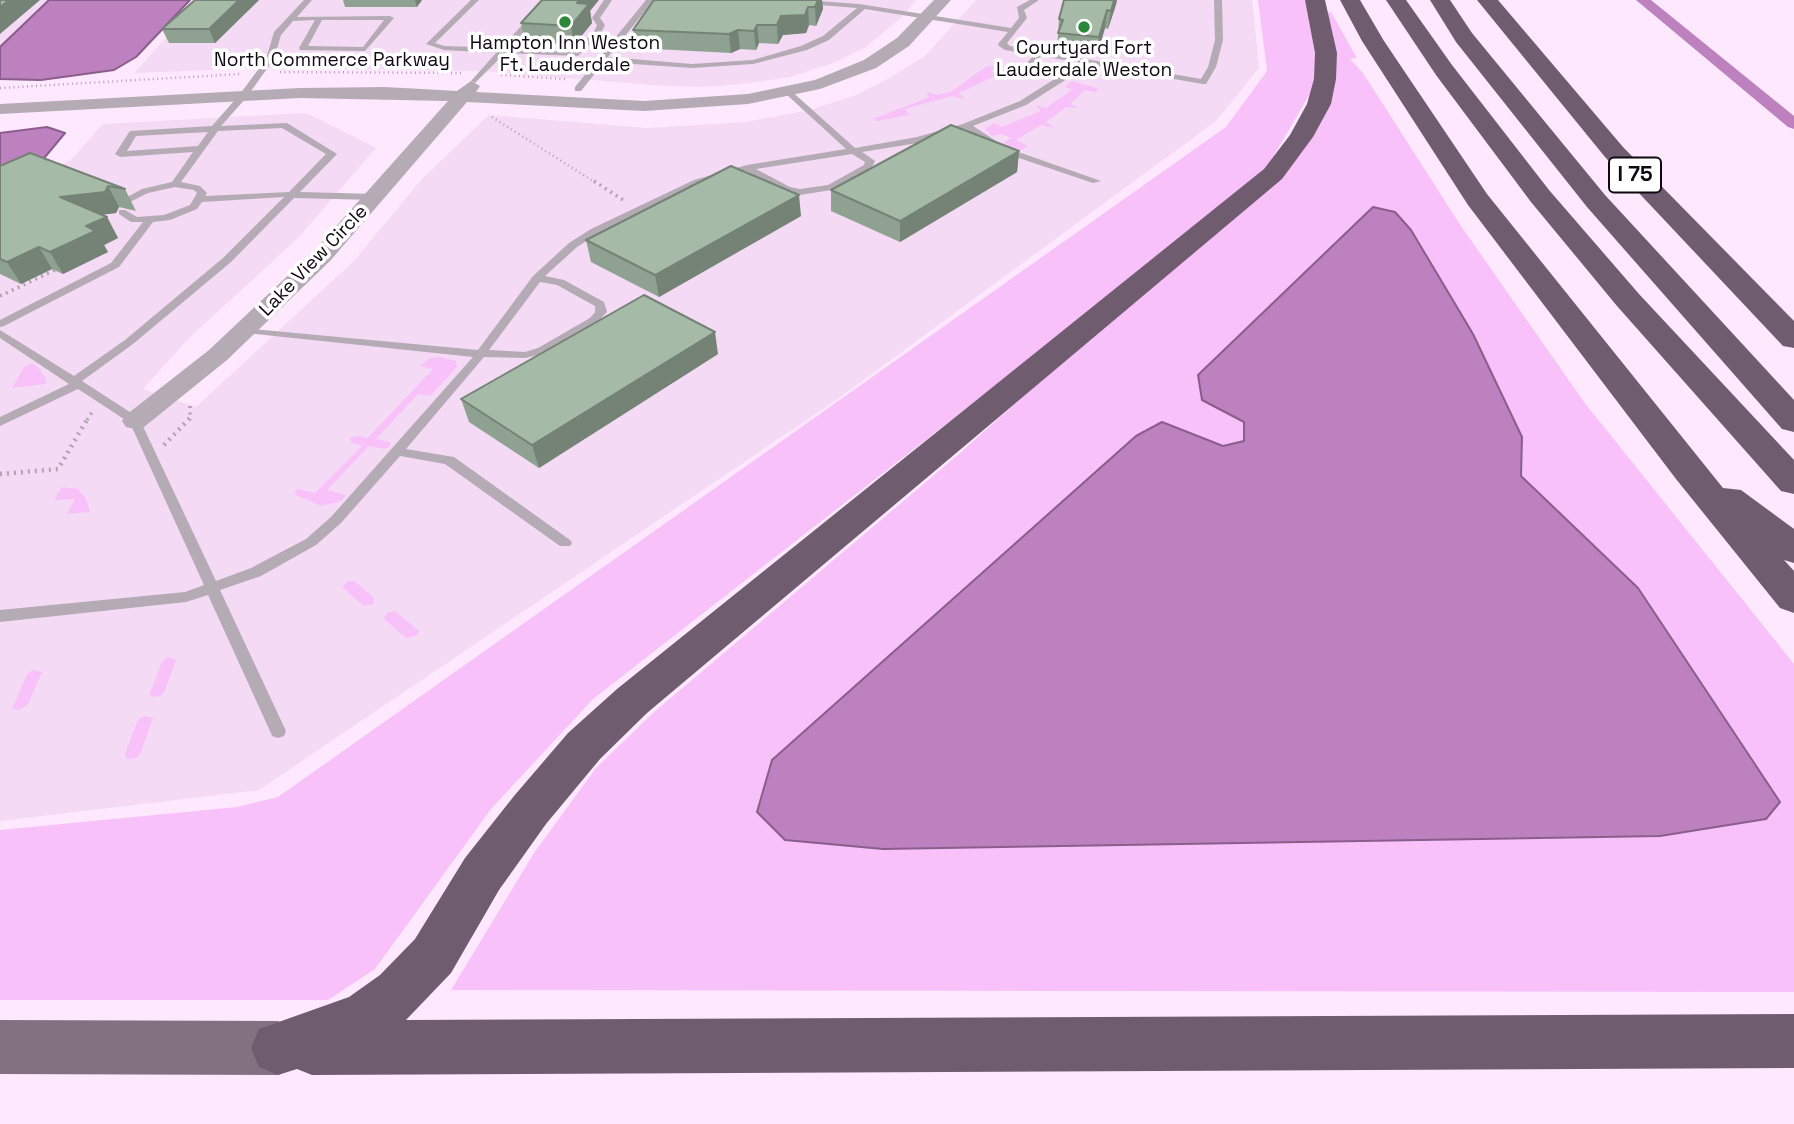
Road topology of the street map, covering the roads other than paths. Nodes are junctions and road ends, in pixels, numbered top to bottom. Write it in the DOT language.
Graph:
graph roads {
  1 [pos="309,0"];
  2 [pos="475,0"];
  3 [pos="549,0"];
  4 [pos="608,0"];
  5 [pos="650,0"];
  6 [pos="943,0"];
  7 [pos="1035,0"];
  8 [pos="1218,0"];
  9 [pos="1315,0"];
  10 [pos="1350,0"];
  11 [pos="1396,0"];
  12 [pos="1440,0"];
  13 [pos="1487,0"];
  14 [pos="802,2"];
  15 [pos="863,7"];
  16 [pos="320,18"];
  17 [pos="291,19"];
  18 [pos="927,19"];
  19 [pos="1010,30"];
  20 [pos="501,51"];
  21 [pos="1038,55"];
  22 [pos="602,59"];
  23 [pos="1025,70"];
  24 [pos="1064,77"];
  25 [pos="469,88"];
  26 [pos="247,89"];
  27 [pos="578,89"];
  28 [pos="789,92"];
  29 [pos="0,96"];
  30 [pos="748,99"];
  31 [pos="0,110"];
  32 [pos="966,126"];
  33 [pos="215,128"];
  34 [pos="199,149"];
  35 [pos="852,150"];
  36 [pos="747,168"];
  37 [pos="1096,181"];
  38 [pos="175,184"];
  39 [pos="293,195"];
  40 [pos="375,197"];
  41 [pos="127,200"];
  42 [pos="201,200"];
  43 [pos="122,212"];
  44 [pos="149,221"];
  45 [pos="537,278"];
  46 [pos="0,324"];
  47 [pos="246,330"];
  48 [pos="0,332"];
  49 [pos="1794,339"];
  50 [pos="480,354"];
  51 [pos="75,383"];
  52 [pos="135,421"];
  53 [pos="1794,421"];
  54 [pos="0,422"];
  55 [pos="396,452"];
  56 [pos="1689,471"];
  57 [pos="1794,482"];
  58 [pos="565,543"];
  59 [pos="1794,549"];
  60 [pos="213,590"];
  61 [pos="1794,598"];
  62 [pos="0,616"];
  63 [pos="278,731"];
  64 [pos="1794,1041"];
  65 [pos="0,1047"];
  66 [pos="278,1048"];
  1 -- 17 [label="lane"];
  2 -- 20 [label="lane"];
  3 -- 20 [label="lane"];
  4 -- 20 [label="lane"];
  5 -- 22 [label="lane"];
  6 -- 18 [label="street, North Commerce Parkway"];
  7 -- 19 [label="lane"];
  8 -- 21 [label="lane"];
  9 -- 66 [label="highway"];
  10 -- 56 [label="highway"];
  11 -- 57 [label="highway"];
  12 -- 53 [label="highway"];
  13 -- 49 [label="highway, I 75"];
  14 -- 15 [label="lane"];
  15 -- 18 [label="lane"];
  15 -- 22 [label="lane"];
  16 -- 16 [label="lane"];
  16 -- 17 [label="lane"];
  17 -- 26 [label="lane"];
  18 -- 19 [label="lane"];
  18 -- 28 [label="street, North Commerce Parkway"];
  19 -- 21 [label="lane"];
  20 -- 25 [label="lane"];
  21 -- 23 [label="lane"];
  22 -- 27 [label="lane"];
  24 -- 32 [label="lane"];
  25 -- 26 [label="street, North Commerce Parkway"];
  25 -- 27 [label="street, North Commerce Parkway"];
  25 -- 30 [label="street, North Commerce Parkway"];
  25 -- 40 [label="street, Lake View Circle"];
  26 -- 29 [label="street, North Commerce Parkway"];
  26 -- 31 [label="street, North Commerce Parkway"];
  26 -- 33 [label="lane"];
  27 -- 30 [label="street, North Commerce Parkway"];
  28 -- 30 [label="street, North Commerce Parkway"];
  28 -- 35 [label="lane"];
  32 -- 35 [label="lane"];
  32 -- 37 [label="lane"];
  33 -- 34 [label="lane"];
  33 -- 34 [label="lane"];
  33 -- 39 [label="lane"];
  34 -- 38 [label="lane"];
  35 -- 36 [label="lane"];
  35 -- 36 [label="lane"];
  36 -- 45 [label="lane"];
  38 -- 41 [label="lane"];
  38 -- 42 [label="lane"];
  39 -- 40 [label="lane"];
  39 -- 42 [label="lane"];
  39 -- 51 [label="lane"];
  40 -- 47 [label="street, Lake View Circle"];
  42 -- 44 [label="lane"];
  43 -- 44 [label="lane"];
  44 -- 46 [label="lane"];
  45 -- 50 [label="lane"];
  45 -- 50 [label="lane"];
  47 -- 50 [label="lane"];
  47 -- 52 [label="street, Lake View Circle"];
  48 -- 51 [label="lane"];
  50 -- 55 [label="lane"];
  51 -- 52 [label="lane"];
  51 -- 54 [label="lane"];
  52 -- 60 [label="lane"];
  55 -- 58 [label="lane"];
  55 -- 60 [label="lane"];
  56 -- 59 [label="highway"];
  56 -- 61 [label="highway"];
  60 -- 62 [label="lane"];
  60 -- 63 [label="lane"];
  64 -- 66 [label="highway"];
  65 -- 66 [label="main road"];
}
